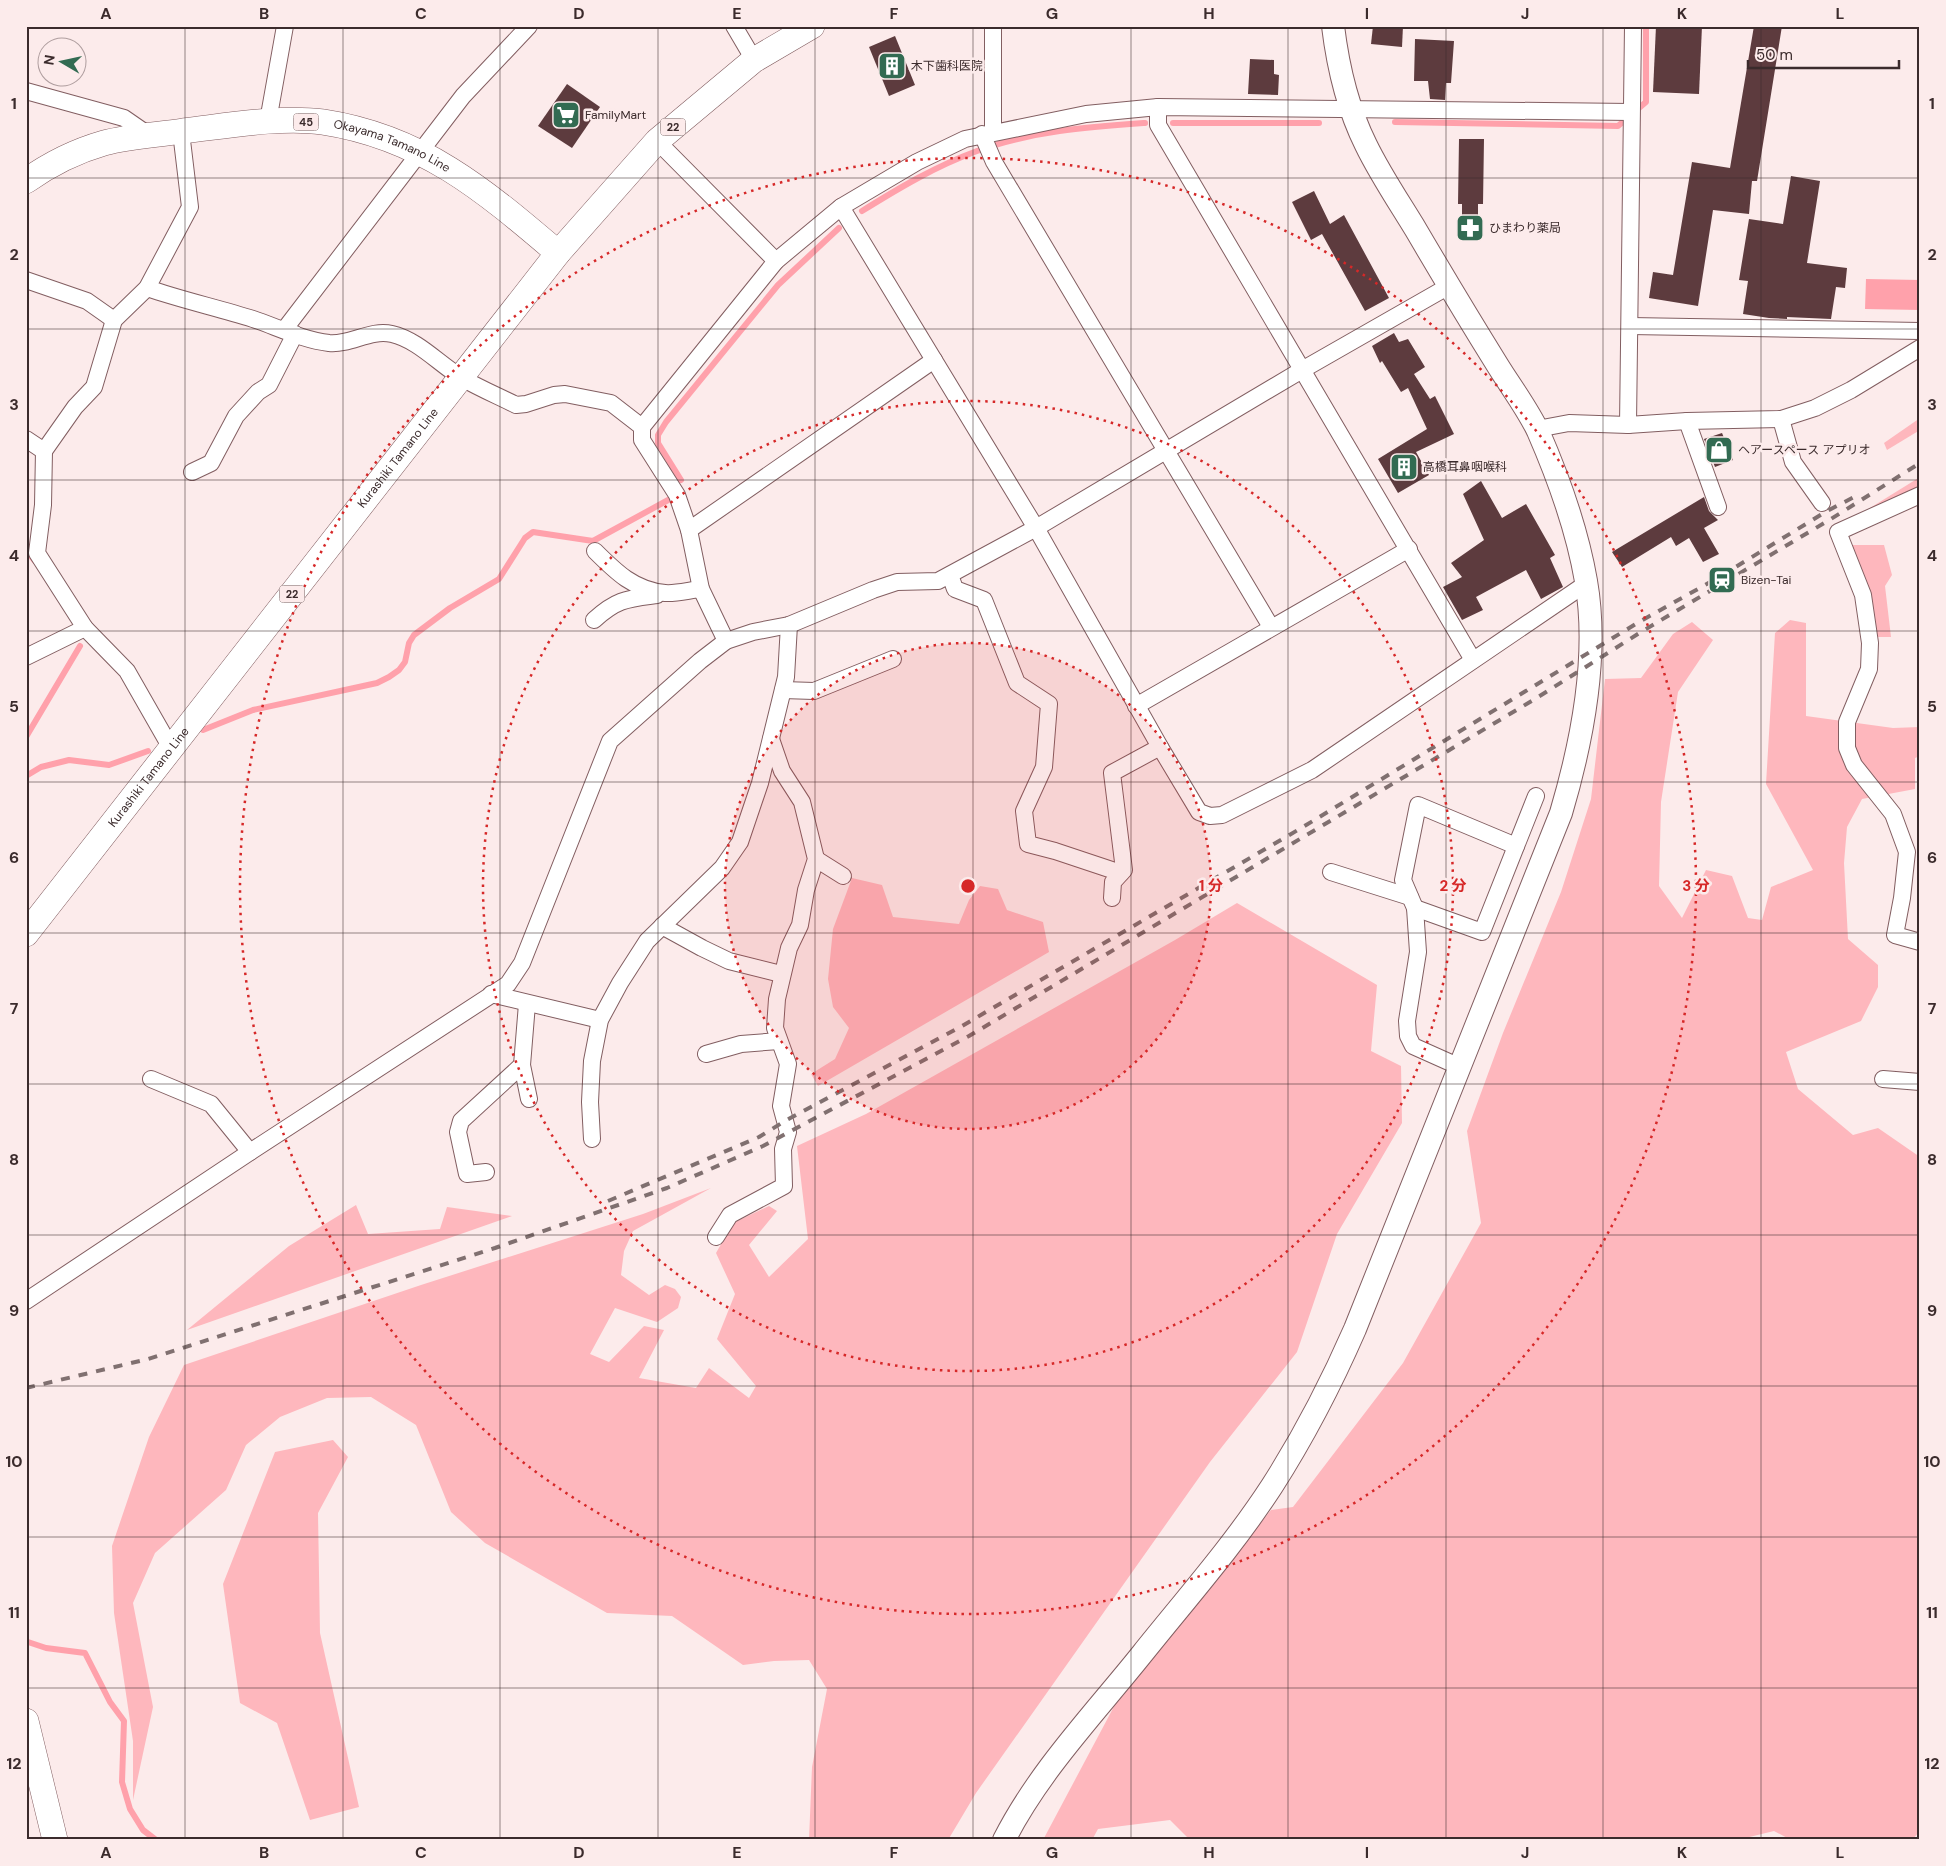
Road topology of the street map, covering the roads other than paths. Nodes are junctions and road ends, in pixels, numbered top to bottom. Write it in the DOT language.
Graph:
graph roads {
  1 [pos="285,26"];
  2 [pos="734,26"];
  3 [pos="812,26"];
  4 [pos="994,26"];
  5 [pos="1333,26"];
  6 [pos="1633,26"];
  7 [pos="523,28"];
  8 [pos="754,60"];
  9 [pos="26,91"];
  10 [pos="1158,107"];
  11 [pos="1351,110"];
  12 [pos="1629,113"];
  13 [pos="268,121"];
  14 [pos="181,132"];
  15 [pos="987,133"];
  16 [pos="150,136"];
  17 [pos="657,141"];
  18 [pos="420,151"];
  19 [pos="26,181"];
  20 [pos="841,207"];
  21 [pos="558,253"];
  22 [pos="776,261"];
  23 [pos="26,280"];
  24 [pos="1449,286"];
  25 [pos="147,288"];
  26 [pos="114,320"];
  27 [pos="1630,326"];
  28 [pos="1920,331"];
  29 [pos="290,332"];
  30 [pos="1920,348"];
  31 [pos="934,360"];
  32 [pos="1302,370"];
  33 [pos="462,378"];
  34 [pos="1781,418"];
  35 [pos="1687,420"];
  36 [pos="1628,425"];
  37 [pos="642,427"];
  38 [pos="1537,430"];
  39 [pos="26,439"];
  40 [pos="44,451"];
  41 [pos="1165,451"];
  42 [pos="192,472"];
  43 [pos="1920,495"];
  44 [pos="1822,503"];
  45 [pos="1718,507"];
  46 [pos="1036,528"];
  47 [pos="689,530"];
  48 [pos="1409,549"];
  49 [pos="595,551"];
  50 [pos="950,575"];
  51 [pos="1587,582"];
  52 [pos="701,589"];
  53 [pos="666,593"];
  54 [pos="594,620"];
  55 [pos="789,626"];
  56 [pos="1271,627"];
  57 [pos="85,628"];
  58 [pos="726,641"];
  59 [pos="26,657"];
  60 [pos="893,658"];
  61 [pos="1473,660"];
  62 [pos="783,690"];
  63 [pos="1136,706"];
  64 [pos="771,738"];
  65 [pos="1160,747"];
  66 [pos="171,748"];
  67 [pos="1536,796"];
  68 [pos="1516,846"];
  69 [pos="1913,848"];
  70 [pos="816,859"];
  71 [pos="1331,872"];
  72 [pos="1121,873"];
  73 [pos="843,876"];
  74 [pos="1112,898"];
  75 [pos="1412,902"];
  76 [pos="662,926"];
  77 [pos="26,934"];
  78 [pos="1920,942"];
  79 [pos="782,974"];
  80 [pos="491,994"];
  81 [pos="527,1004"];
  82 [pos="600,1020"];
  83 [pos="779,1041"];
  84 [pos="706,1054"];
  85 [pos="522,1065"];
  86 [pos="1460,1067"];
  87 [pos="151,1079"];
  88 [pos="1883,1079"];
  89 [pos="1920,1082"];
  90 [pos="529,1099"];
  91 [pos="592,1139"];
  92 [pos="250,1152"];
  93 [pos="486,1172"];
  94 [pos="716,1237"];
  95 [pos="26,1302"];
  96 [pos="26,1721"];
  97 [pos="55,1840"];
  98 [pos="1004,1840"];
  1 -- 13 [label="street"];
  2 -- 8 [label="street"];
  3 -- 8 [label="main road, Kurashiki Tamano Line / 22"];
  4 -- 15 [label="street"];
  5 -- 11 [label="street"];
  6 -- 12 [label="street"];
  7 -- 18 [label="street"];
  8 -- 17 [label="main road, Kurashiki Tamano Line / 22"];
  9 -- 16 [label="street"];
  10 -- 11 [label="street"];
  10 -- 15 [label="street"];
  10 -- 32 [label="street"];
  11 -- 12 [label="street"];
  11 -- 24 [label="street"];
  12 -- 27 [label="street"];
  13 -- 14 [label="main road, Okayama Tamano Line / 45"];
  13 -- 18 [label="main road, Okayama Tamano Line / 45"];
  14 -- 16 [label="main road, Okayama Tamano Line / 45"];
  14 -- 25 [label="street"];
  15 -- 20 [label="street"];
  15 -- 41 [label="street"];
  16 -- 19 [label="main road, Okayama Tamano Line / 45"];
  17 -- 21 [label="main road, Kurashiki Tamano Line / 22"];
  17 -- 22 [label="street"];
  18 -- 21 [label="main road, Okayama Tamano Line / 45"];
  18 -- 29 [label="street"];
  20 -- 22 [label="street"];
  20 -- 31 [label="street"];
  21 -- 33 [label="main road, Kurashiki Tamano Line / 22"];
  22 -- 37 [label="street"];
  23 -- 26 [label="street"];
  24 -- 32 [label="street"];
  24 -- 38 [label="street"];
  25 -- 26 [label="street"];
  25 -- 29 [label="street"];
  26 -- 40 [label="street"];
  27 -- 28 [label="street"];
  27 -- 36 [label="street"];
  29 -- 33 [label="street"];
  29 -- 42 [label="street"];
  30 -- 34 [label="street"];
  31 -- 46 [label="street"];
  31 -- 47 [label="street"];
  32 -- 41 [label="street"];
  32 -- 48 [label="street"];
  33 -- 37 [label="street"];
  33 -- 66 [label="main road, Kurashiki Tamano Line / 22"];
  34 -- 35 [label="street"];
  34 -- 44 [label="street"];
  35 -- 36 [label="street"];
  35 -- 45 [label="street"];
  36 -- 38 [label="street"];
  37 -- 47 [label="street"];
  38 -- 51 [label="street"];
  39 -- 40 [label="street"];
  40 -- 57 [label="street"];
  41 -- 46 [label="street"];
  41 -- 56 [label="street"];
  43 -- 69 [label="street"];
  46 -- 50 [label="street"];
  46 -- 63 [label="street"];
  47 -- 52 [label="street"];
  48 -- 56 [label="street"];
  48 -- 61 [label="street"];
  49 -- 53 [label="street"];
  50 -- 55 [label="street"];
  50 -- 72 [label="street"];
  51 -- 61 [label="street"];
  51 -- 86 [label="street"];
  52 -- 53 [label="street"];
  52 -- 58 [label="street"];
  53 -- 54 [label="street"];
  55 -- 58 [label="street"];
  55 -- 62 [label="street"];
  56 -- 63 [label="street"];
  57 -- 59 [label="street"];
  57 -- 66 [label="street"];
  58 -- 80 [label="street"];
  60 -- 62 [label="street"];
  61 -- 65 [label="street"];
  62 -- 64 [label="street"];
  63 -- 65 [label="street"];
  64 -- 70 [label="street"];
  64 -- 76 [label="street"];
  65 -- 72 [label="street"];
  66 -- 77 [label="main road, Kurashiki Tamano Line / 22"];
  67 -- 68 [label="street"];
  68 -- 75 [label="street"];
  68 -- 75 [label="street"];
  69 -- 78 [label="street"];
  70 -- 73 [label="street"];
  70 -- 79 [label="street"];
  71 -- 75 [label="street"];
  72 -- 74 [label="street"];
  75 -- 86 [label="street"];
  76 -- 79 [label="street"];
  76 -- 82 [label="street"];
  79 -- 83 [label="street"];
  80 -- 81 [label="street"];
  80 -- 92 [label="street"];
  81 -- 82 [label="street"];
  81 -- 85 [label="street"];
  82 -- 91 [label="street"];
  83 -- 84 [label="street"];
  83 -- 94 [label="street"];
  85 -- 90 [label="street"];
  85 -- 93 [label="street"];
  86 -- 98 [label="street"];
  87 -- 92 [label="street"];
  88 -- 89 [label="street"];
  92 -- 95 [label="street"];
  96 -- 97 [label="main road"];
}
